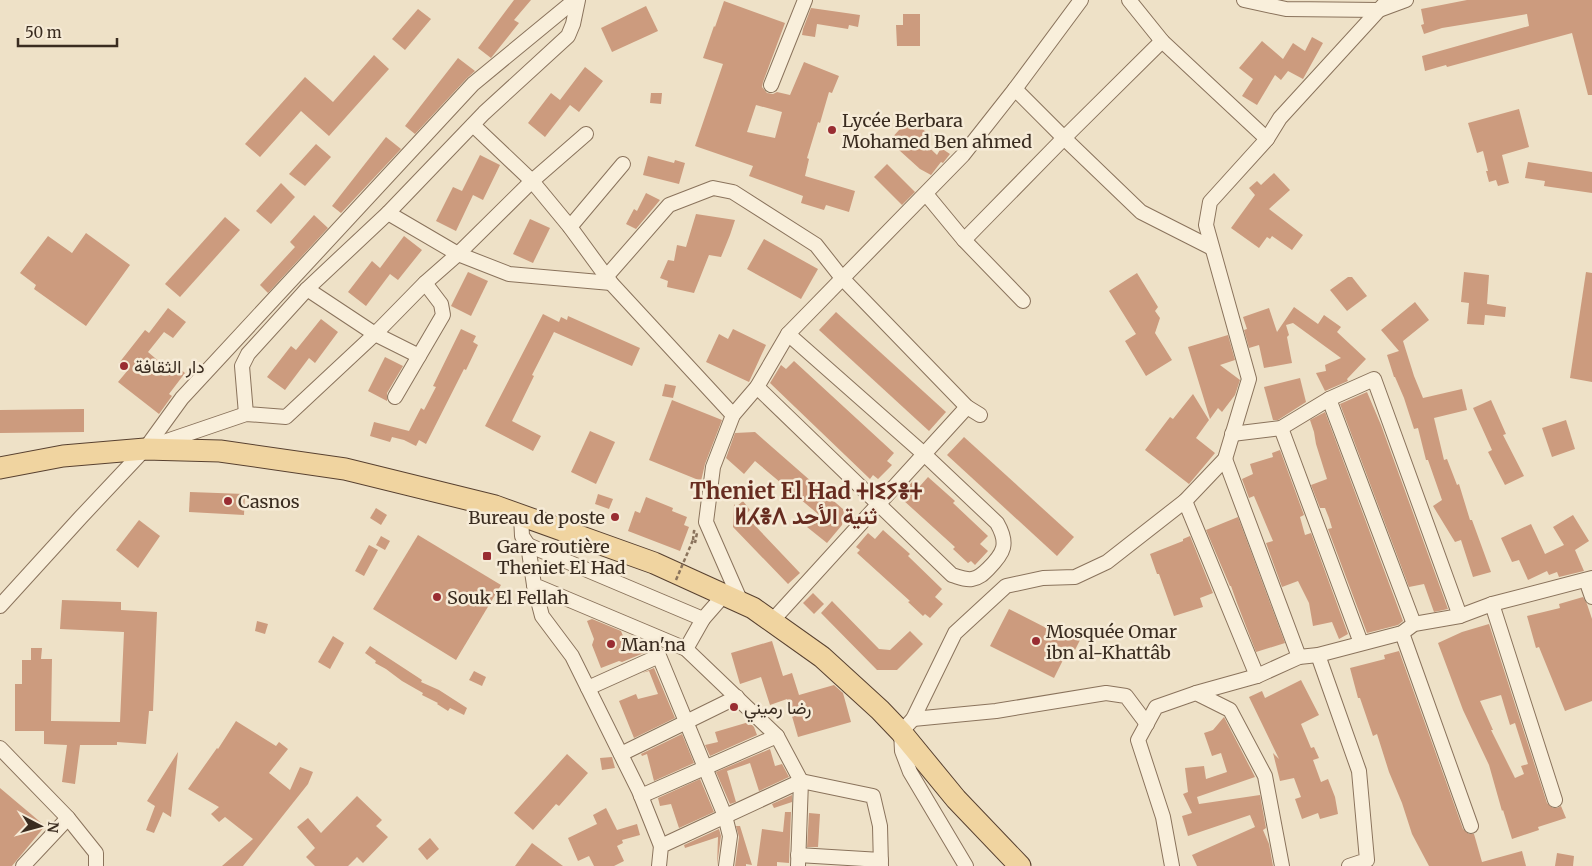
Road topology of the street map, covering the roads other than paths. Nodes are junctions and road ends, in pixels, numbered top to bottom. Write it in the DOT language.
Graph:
graph roads {
  1 [pos="576,0"];
  2 [pos="805,0"];
  3 [pos="1081,0"];
  4 [pos="1128,0"];
  5 [pos="1244,0"];
  6 [pos="1406,0"];
  7 [pos="1383,5"];
  8 [pos="1162,42"];
  9 [pos="770,85"];
  10 [pos="1015,89"];
  11 [pos="473,125"];
  12 [pos="586,134"];
  13 [pos="1064,138"];
  14 [pos="1268,139"];
  15 [pos="623,164"];
  16 [pos="532,181"];
  17 [pos="926,194"];
  18 [pos="388,213"];
  19 [pos="570,226"];
  20 [pos="964,240"];
  21 [pos="1212,248"];
  22 [pos="458,254"];
  23 [pos="842,278"];
  24 [pos="608,280"];
  25 [pos="425,283"];
  26 [pos="307,289"];
  27 [pos="1023,301"];
  28 [pos="375,334"];
  29 [pos="788,334"];
  30 [pos="419,356"];
  31 [pos="756,387"];
  32 [pos="395,397"];
  33 [pos="1329,399"];
  34 [pos="968,407"];
  35 [pos="246,414"];
  36 [pos="733,415"];
  37 [pos="980,415"];
  38 [pos="1281,428"];
  39 [pos="1232,434"];
  40 [pos="145,449"];
  41 [pos="924,454"];
  42 [pos="1225,459"];
  43 [pos="0,468"];
  44 [pos="1185,501"];
  45 [pos="878,505"];
  46 [pos="521,515"];
  47 [pos="528,545"];
  48 [pos="1589,579"];
  49 [pos="534,585"];
  50 [pos="1592,597"];
  51 [pos="732,598"];
  52 [pos="1492,604"];
  53 [pos="0,606"];
  54 [pos="1460,616"];
  55 [pos="703,619"];
  56 [pos="772,621"];
  57 [pos="1414,624"];
  58 [pos="1402,633"];
  59 [pos="1361,643"];
  60 [pos="686,649"];
  61 [pos="1318,656"];
  62 [pos="1298,657"];
  63 [pos="1257,676"];
  64 [pos="588,688"];
  65 [pos="1196,692"];
  66 [pos="736,697"];
  67 [pos="686,722"];
  68 [pos="1147,724"];
  69 [pos="907,726"];
  70 [pos="777,736"];
  71 [pos="0,748"];
  72 [pos="621,754"];
  73 [pos="705,767"];
  74 [pos="801,781"];
  75 [pos="641,796"];
  76 [pos="1555,800"];
  77 [pos="725,816"];
  78 [pos="68,818"];
  79 [pos="1471,826"];
  80 [pos="660,846"];
  81 [pos="798,861"];
  82 [pos="881,863"];
  83 [pos="23,866"];
  84 [pos="96,866"];
  85 [pos="659,866"];
  86 [pos="726,866"];
  87 [pos="966,866"];
  88 [pos="1020,866"];
  89 [pos="1172,866"];
  90 [pos="1282,866"];
  91 [pos="1350,866"];
  1 -- 11 [label="street"];
  1 -- 40 [label="street"];
  2 -- 9 [label="street"];
  3 -- 10 [label="street"];
  4 -- 8 [label="street"];
  5 -- 7 [label="street"];
  6 -- 7 [label="street"];
  7 -- 14 [label="street"];
  8 -- 13 [label="street"];
  8 -- 14 [label="street"];
  10 -- 13 [label="street"];
  10 -- 17 [label="street"];
  11 -- 16 [label="street"];
  11 -- 18 [label="street"];
  12 -- 16 [label="street"];
  13 -- 20 [label="street"];
  13 -- 21 [label="street"];
  14 -- 21 [label="street"];
  15 -- 19 [label="street"];
  16 -- 19 [label="street"];
  16 -- 22 [label="street"];
  17 -- 20 [label="street"];
  17 -- 23 [label="street"];
  18 -- 22 [label="street"];
  18 -- 26 [label="street"];
  19 -- 24 [label="street"];
  20 -- 27 [label="street"];
  21 -- 39 [label="street"];
  22 -- 24 [label="street"];
  22 -- 25 [label="street"];
  23 -- 24 [label="street"];
  23 -- 29 [label="street"];
  23 -- 34 [label="street"];
  24 -- 36 [label="street"];
  25 -- 28 [label="street"];
  25 -- 30 [label="street"];
  26 -- 28 [label="street"];
  26 -- 35 [label="street"];
  28 -- 30 [label="street"];
  28 -- 35 [label="street"];
  29 -- 31 [label="street"];
  29 -- 41 [label="street"];
  30 -- 32 [label="street"];
  31 -- 36 [label="street"];
  31 -- 45 [label="street"];
  33 -- 38 [label="street"];
  33 -- 54 [label="street"];
  33 -- 57 [label="street"];
  34 -- 37 [label="street"];
  34 -- 41 [label="street"];
  35 -- 40 [label="street"];
  36 -- 51 [label="street"];
  38 -- 39 [label="street"];
  38 -- 59 [label="street"];
  39 -- 42 [label="street"];
  40 -- 43 [label="main road"];
  40 -- 46 [label="main road"];
  40 -- 53 [label="street"];
  41 -- 45 [label="street"];
  41 -- 45 [label="street"];
  42 -- 44 [label="street"];
  42 -- 62 [label="street"];
  44 -- 63 [label="street"];
  44 -- 69 [label="street"];
  45 -- 56 [label="street"];
  46 -- 47 [label="street"];
  46 -- 51 [label="main road"];
  47 -- 49 [label="street"];
  47 -- 55 [label="street"];
  48 -- 50 [label="street"];
  48 -- 52 [label="street"];
  49 -- 60 [label="street"];
  49 -- 64 [label="street"];
  51 -- 55 [label="street"];
  51 -- 56 [label="main road"];
  52 -- 54 [label="street"];
  52 -- 76 [label="street"];
  54 -- 57 [label="street"];
  55 -- 60 [label="street"];
  56 -- 69 [label="main road"];
  57 -- 58 [label="street"];
  58 -- 59 [label="street"];
  58 -- 79 [label="street"];
  59 -- 61 [label="street"];
  60 -- 66 [label="street"];
  61 -- 62 [label="street"];
  61 -- 91 [label="street"];
  62 -- 63 [label="street"];
  63 -- 65 [label="street"];
  64 -- 67 [label="street"];
  64 -- 72 [label="street"];
  65 -- 68 [label="street"];
  65 -- 90 [label="street"];
  66 -- 67 [label="street"];
  66 -- 70 [label="street"];
  67 -- 72 [label="street"];
  67 -- 73 [label="street"];
  68 -- 69 [label="street"];
  68 -- 89 [label="street"];
  69 -- 87 [label="street"];
  69 -- 88 [label="main road"];
  70 -- 73 [label="street"];
  70 -- 74 [label="street"];
  71 -- 78 [label="street"];
  72 -- 75 [label="street"];
  73 -- 75 [label="street"];
  73 -- 77 [label="street"];
  74 -- 77 [label="street"];
  74 -- 81 [label="street"];
  74 -- 82 [label="street"];
  75 -- 80 [label="street"];
  77 -- 80 [label="street"];
  77 -- 86 [label="street"];
  78 -- 83 [label="street"];
  78 -- 84 [label="street"];
  80 -- 85 [label="street"];
  81 -- 82 [label="street"];
}
